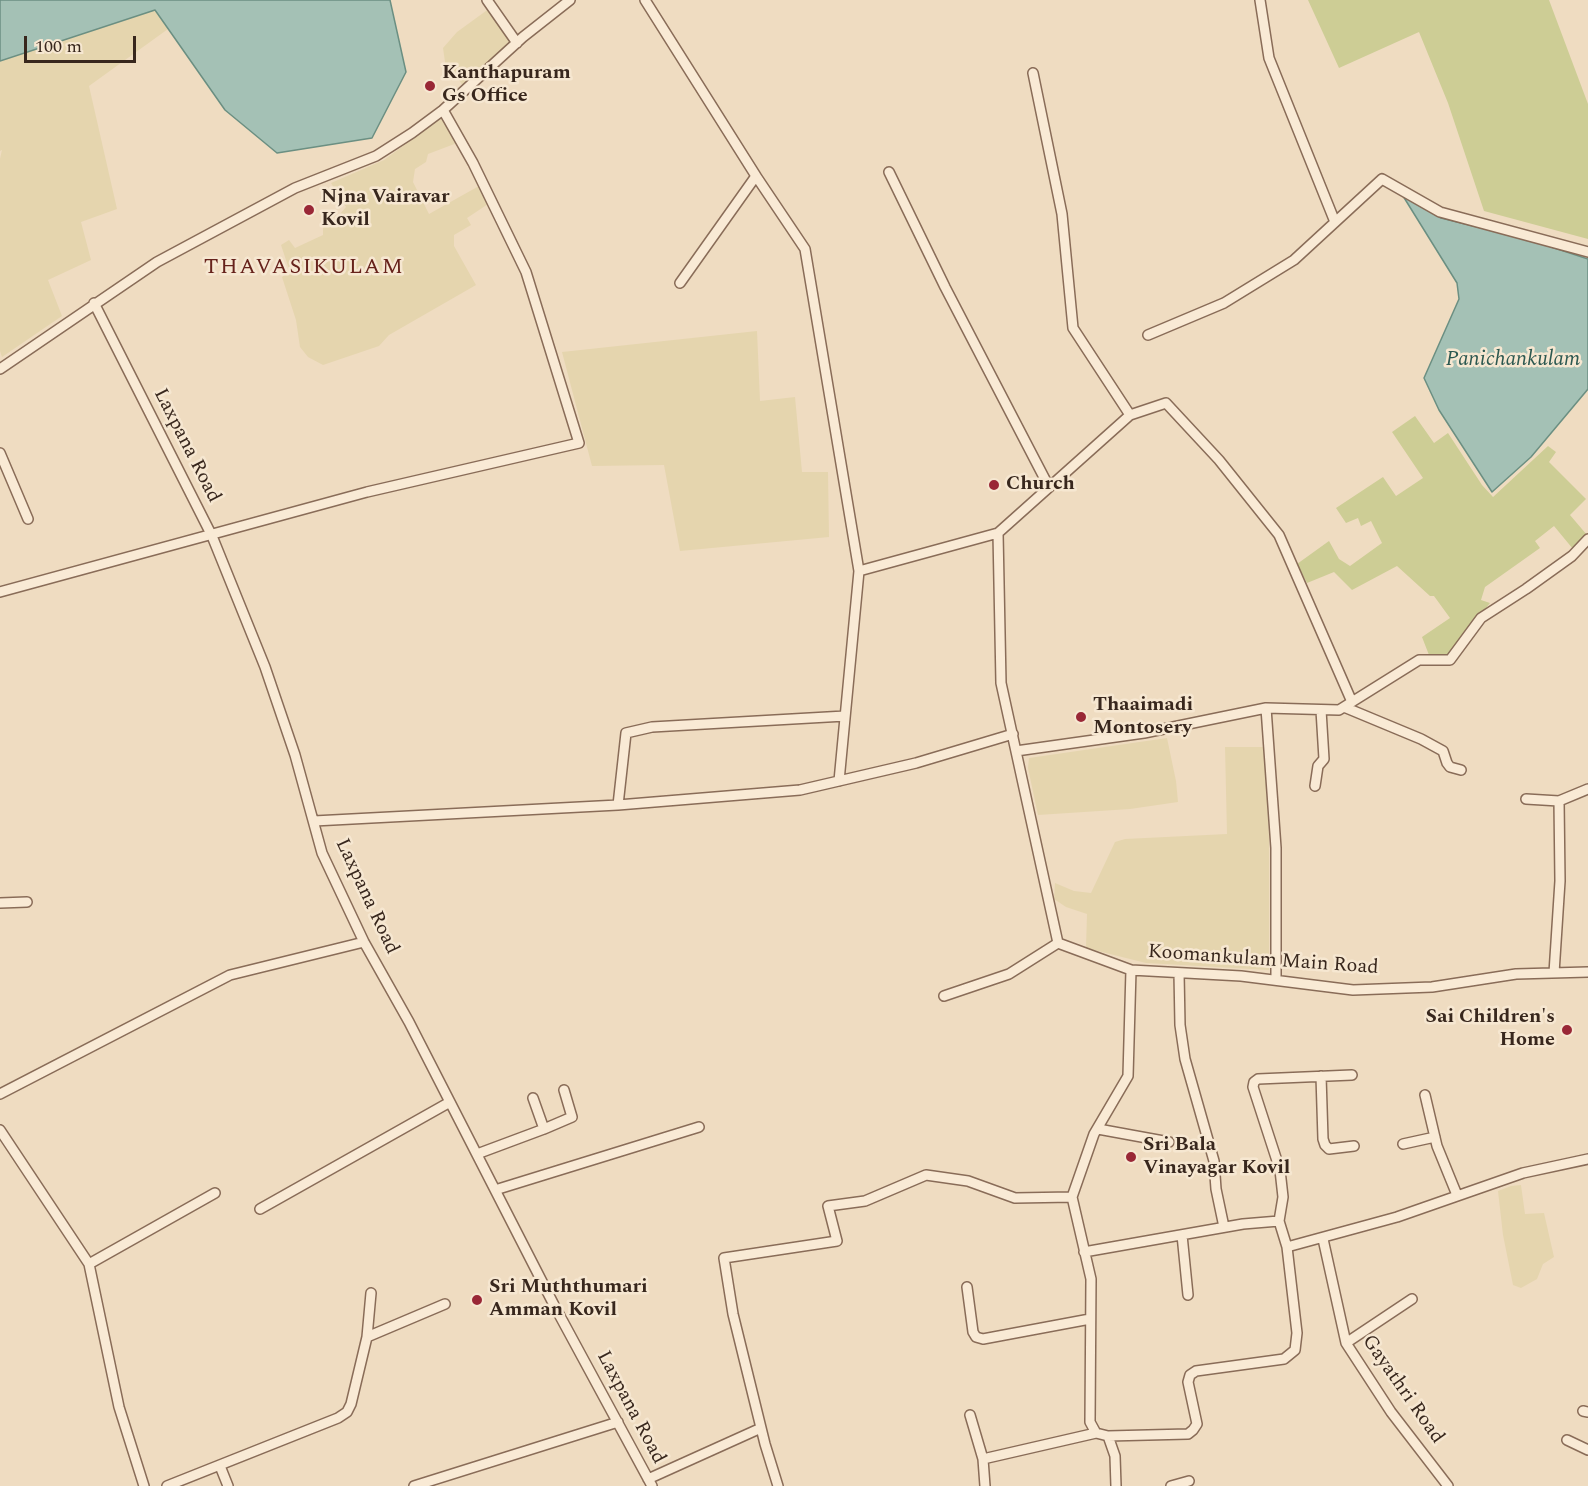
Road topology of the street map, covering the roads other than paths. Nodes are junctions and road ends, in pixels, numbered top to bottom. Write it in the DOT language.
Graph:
graph roads {
  1 [pos="487,0"];
  2 [pos="570,0"];
  3 [pos="645,0"];
  4 [pos="1260,0"];
  5 [pos="517,43"];
  6 [pos="1033,73"];
  7 [pos="443,111"];
  8 [pos="889,172"];
  9 [pos="756,176"];
  10 [pos="1335,222"];
  11 [pos="1588,252"];
  12 [pos="680,283"];
  13 [pos="94,303"];
  14 [pos="1148,335"];
  15 [pos="0,369"];
  16 [pos="1130,415"];
  17 [pos="0,453"];
  18 [pos="1049,488"];
  19 [pos="28,519"];
  20 [pos="998,533"];
  21 [pos="212,536"];
  22 [pos="1588,539"];
  23 [pos="859,571"];
  24 [pos="0,592"];
  25 [pos="1348,705"];
  26 [pos="1266,708"];
  27 [pos="1321,710"];
  28 [pos="844,716"];
  29 [pos="1013,734"];
  30 [pos="1016,752"];
  31 [pos="1461,770"];
  32 [pos="839,781"];
  33 [pos="1315,786"];
  34 [pos="1588,789"];
  35 [pos="1526,799"];
  36 [pos="1559,801"];
  37 [pos="618,805"];
  38 [pos="314,821"];
  39 [pos="27,902"];
  40 [pos="0,903"];
  41 [pos="364,942"];
  42 [pos="1058,943"];
  43 [pos="1131,970"];
  44 [pos="1588,972"];
  45 [pos="1179,973"];
  46 [pos="1554,973"];
  47 [pos="1276,980"];
  48 [pos="944,996"];
  49 [pos="1352,1075"];
  50 [pos="1321,1076"];
  51 [pos="564,1089"];
  52 [pos="0,1094"];
  53 [pos="1425,1095"];
  54 [pos="533,1098"];
  55 [pos="450,1102"];
  56 [pos="699,1127"];
  57 [pos="544,1129"];
  58 [pos="1098,1129"];
  59 [pos="0,1130"];
  60 [pos="1435,1137"];
  61 [pos="1169,1142"];
  62 [pos="1403,1144"];
  63 [pos="1354,1146"];
  64 [pos="477,1154"];
  65 [pos="1588,1159"];
  66 [pos="495,1190"];
  67 [pos="215,1193"];
  68 [pos="1457,1195"];
  69 [pos="1072,1197"];
  70 [pos="260,1209"];
  71 [pos="1279,1221"];
  72 [pos="1224,1227"];
  73 [pos="1182,1235"];
  74 [pos="1323,1239"];
  75 [pos="1287,1247"];
  76 [pos="1084,1252"];
  77 [pos="89,1264"];
  78 [pos="967,1287"];
  79 [pos="371,1293"];
  80 [pos="1188,1295"];
  81 [pos="1412,1299"];
  82 [pos="445,1304"];
  83 [pos="1090,1319"];
  84 [pos="368,1337"];
  85 [pos="1346,1343"];
  86 [pos="970,1415"];
  87 [pos="618,1422"];
  88 [pos="761,1428"];
  89 [pos="1096,1433"];
  90 [pos="1108,1436"];
  91 [pos="1567,1440"];
  92 [pos="1588,1450"];
  93 [pos="983,1459"];
  94 [pos="220,1466"];
  95 [pos="1188,1481"];
  96 [pos="650,1483"];
  97 [pos="144,1486"];
  98 [pos="167,1486"];
  99 [pos="228,1486"];
  100 [pos="414,1486"];
  101 [pos="778,1486"];
  102 [pos="985,1486"];
  103 [pos="1116,1486"];
  104 [pos="1171,1486"];
  105 [pos="1448,1486"];
  1 -- 5 [label="street"];
  2 -- 5 [label="street"];
  3 -- 9 [label="street"];
  4 -- 10 [label="street"];
  5 -- 7 [label="street"];
  6 -- 16 [label="street"];
  7 -- 13 [label="street"];
  7 -- 21 [label="street"];
  8 -- 18 [label="street"];
  9 -- 12 [label="street"];
  9 -- 23 [label="street"];
  10 -- 11 [label="street"];
  10 -- 14 [label="street"];
  13 -- 15 [label="street"];
  13 -- 21 [label="street, Laxpana Road"];
  16 -- 18 [label="street"];
  16 -- 25 [label="street"];
  17 -- 19 [label="street"];
  18 -- 20 [label="street"];
  20 -- 23 [label="street"];
  20 -- 29 [label="street"];
  21 -- 24 [label="street"];
  21 -- 38 [label="street, Laxpana Road"];
  22 -- 25 [label="street"];
  23 -- 28 [label="street"];
  25 -- 27 [label="street"];
  25 -- 31 [label="street"];
  26 -- 27 [label="street"];
  26 -- 30 [label="street"];
  26 -- 47 [label="street"];
  27 -- 33 [label="street"];
  28 -- 32 [label="street"];
  28 -- 37 [label="street"];
  29 -- 30 [label="street"];
  29 -- 32 [label="street"];
  30 -- 42 [label="street"];
  32 -- 37 [label="street"];
  34 -- 36 [label="street"];
  35 -- 36 [label="street"];
  36 -- 46 [label="street"];
  37 -- 38 [label="street"];
  38 -- 41 [label="street, Laxpana Road"];
  39 -- 40 [label="street"];
  41 -- 52 [label="street"];
  41 -- 55 [label="street, Laxpana Road"];
  42 -- 43 [label="street"];
  42 -- 48 [label="street"];
  43 -- 45 [label="street, Koomankulam Main Road"];
  43 -- 58 [label="street, Koomankulam Main Road"];
  44 -- 46 [label="street, Koomankulam Main Road"];
  45 -- 47 [label="street, Koomankulam Main Road"];
  45 -- 72 [label="street"];
  46 -- 47 [label="street, Koomankulam Main Road"];
  49 -- 50 [label="street"];
  50 -- 63 [label="street"];
  50 -- 71 [label="street"];
  51 -- 57 [label="street"];
  53 -- 60 [label="street"];
  54 -- 57 [label="street"];
  55 -- 64 [label="street, Laxpana Road"];
  55 -- 70 [label="street"];
  56 -- 66 [label="street"];
  57 -- 64 [label="street"];
  58 -- 61 [label="street"];
  58 -- 69 [label="street, Koomankulam Main Road"];
  59 -- 77 [label="street"];
  60 -- 62 [label="street"];
  60 -- 68 [label="street"];
  64 -- 66 [label="street, Laxpana Road"];
  65 -- 68 [label="street"];
  66 -- 87 [label="street, Laxpana Road"];
  67 -- 77 [label="street"];
  68 -- 74 [label="street"];
  69 -- 76 [label="street"];
  69 -- 88 [label="street"];
  71 -- 72 [label="street"];
  71 -- 75 [label="street"];
  72 -- 73 [label="street"];
  73 -- 76 [label="street"];
  73 -- 80 [label="street"];
  74 -- 75 [label="street"];
  74 -- 85 [label="street, Gayathri Road"];
  75 -- 90 [label="street"];
  76 -- 83 [label="street"];
  77 -- 97 [label="street"];
  78 -- 83 [label="street"];
  79 -- 84 [label="street"];
  81 -- 85 [label="street"];
  82 -- 84 [label="street"];
  83 -- 89 [label="street"];
  84 -- 94 [label="street"];
  85 -- 105 [label="street, Gayathri Road"];
  86 -- 93 [label="street"];
  87 -- 96 [label="street, Laxpana Road"];
  87 -- 100 [label="street"];
  88 -- 96 [label="street"];
  88 -- 101 [label="street"];
  89 -- 90 [label="street"];
  89 -- 93 [label="street"];
  90 -- 103 [label="street"];
  91 -- 92 [label="street"];
  93 -- 102 [label="street"];
  94 -- 98 [label="street"];
  94 -- 99 [label="street"];
  95 -- 104 [label="street"];
}
